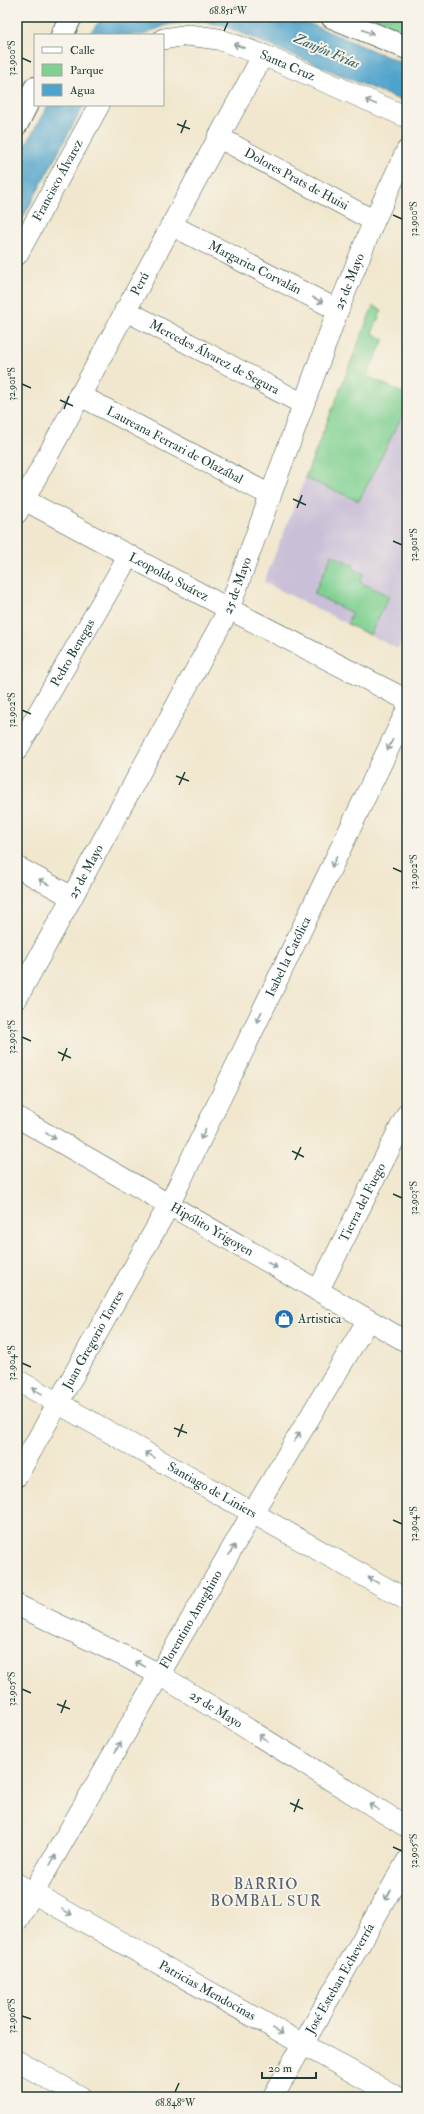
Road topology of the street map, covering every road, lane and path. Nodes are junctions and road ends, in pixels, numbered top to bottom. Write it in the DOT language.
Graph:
graph roads {
  1 [pos="71,17"];
  2 [pos="332,17"];
  3 [pos="62,34"];
  4 [pos="164,39"];
  5 [pos="407,48"];
  6 [pos="264,55"];
  7 [pos="34,90"];
  8 [pos="98,106"];
  9 [pos="407,117"];
  10 [pos="17,124"];
  11 [pos="218,137"];
  12 [pos="407,150"];
  13 [pos="374,221"];
  14 [pos="171,225"];
  15 [pos="17,255"];
  16 [pos="125,310"];
  17 [pos="338,310"];
  18 [pos="79,395"];
  19 [pos="303,404"];
  20 [pos="270,495"];
  21 [pos="19,503"];
  22 [pos="129,555"];
  23 [pos="229,609"];
  24 [pos="407,700"];
  25 [pos="407,710"];
  26 [pos="17,750"];
  27 [pos="17,867"];
  28 [pos="72,897"];
  29 [pos="17,998"];
  30 [pos="407,1114"];
  31 [pos="17,1117"];
  32 [pos="170,1205"];
  33 [pos="318,1291"];
  34 [pos="368,1320"];
  35 [pos="407,1342"];
  36 [pos="17,1380"];
  37 [pos="58,1403"];
  38 [pos="17,1476"];
  39 [pos="253,1512"];
  40 [pos="407,1600"];
  41 [pos="17,1605"];
  42 [pos="160,1675"];
  43 [pos="407,1827"];
  44 [pos="407,1861"];
  45 [pos="25,1889"];
  46 [pos="17,1921"];
  47 [pos="302,2045"];
  48 [pos="17,2061"];
  49 [pos="81,2097"];
  50 [pos="273,2097"];
  51 [pos="397,2097"];
  1 -- 3 [label="main road"];
  2 -- 5 [label="main road, one-way"];
  6 -- 4 [label="street, Santa Cruz, one-way"];
  9 -- 6 [label="street, Santa Cruz, one-way"];
  6 -- 11 [label="street, Perú"];
  7 -- 10 [label="main road"];
  8 -- 15 [label="street, Francisco Álvarez"];
  11 -- 13 [label="street, Dolores Prats de Huisi"];
  11 -- 14 [label="street, Perú"];
  12 -- 13 [label="street, 25 de Mayo"];
  13 -- 17 [label="street, 25 de Mayo"];
  14 -- 16 [label="street, Perú"];
  14 -- 17 [label="street, Margarita Corvalán, one-way"];
  16 -- 18 [label="street, Perú"];
  16 -- 19 [label="street, Mercedes Álvarez de Segura"];
  17 -- 19 [label="street, 25 de Mayo"];
  18 -- 20 [label="street, Laureana Ferrari de Olazábal"];
  18 -- 21 [label="street, Perú"];
  19 -- 20 [label="street, 25 de Mayo"];
  20 -- 23 [label="street, 25 de Mayo"];
  21 -- 22 [label="street, Leopoldo Suárez"];
  22 -- 23 [label="street, Leopoldo Suárez"];
  22 -- 26 [label="street, Pedro Benegas"];
  23 -- 24 [label="street, Leopoldo Suárez"];
  23 -- 28 [label="street, 25 de Mayo"];
  25 -- 32 [label="street, Isabel la Católica, one-way"];
  28 -- 27 [label="street, one-way"];
  28 -- 29 [label="street, 25 de Mayo"];
  30 -- 33 [label="street, Tierra del Fuego"];
  31 -- 32 [label="street, Hipólito Yrigoyen, one-way"];
  32 -- 33 [label="street, Hipólito Yrigoyen, one-way"];
  32 -- 37 [label="street, Juan Gregorio Torres"];
  33 -- 34 [label="street, Hipólito Yrigoyen"];
  34 -- 35 [label="street, Hipólito Yrigoyen"];
  39 -- 34 [label="street, Florentino Ameghino, one-way"];
  37 -- 36 [label="street, Santiago de Liniers, one-way"];
  37 -- 38 [label="street, Juan Gregorio Torres"];
  39 -- 37 [label="street, Santiago de Liniers, one-way"];
  40 -- 39 [label="street, Santiago de Liniers, one-way"];
  42 -- 39 [label="street, Florentino Ameghino, one-way"];
  42 -- 41 [label="street, 25 de Mayo, one-way"];
  43 -- 42 [label="street, 25 de Mayo, one-way"];
  45 -- 42 [label="street, Florentino Ameghino, one-way"];
  44 -- 47 [label="street, José Esteban Echeverría, one-way"];
  45 -- 46 [label="street, Florentino Ameghino"];
  45 -- 47 [label="street, Patricias Mendocinas, one-way"];
  47 -- 50 [label="street, José Esteban Echeverría"];
  47 -- 51 [label="street, Patricias Mendocinas"];
  48 -- 49 [label="street"];
}
